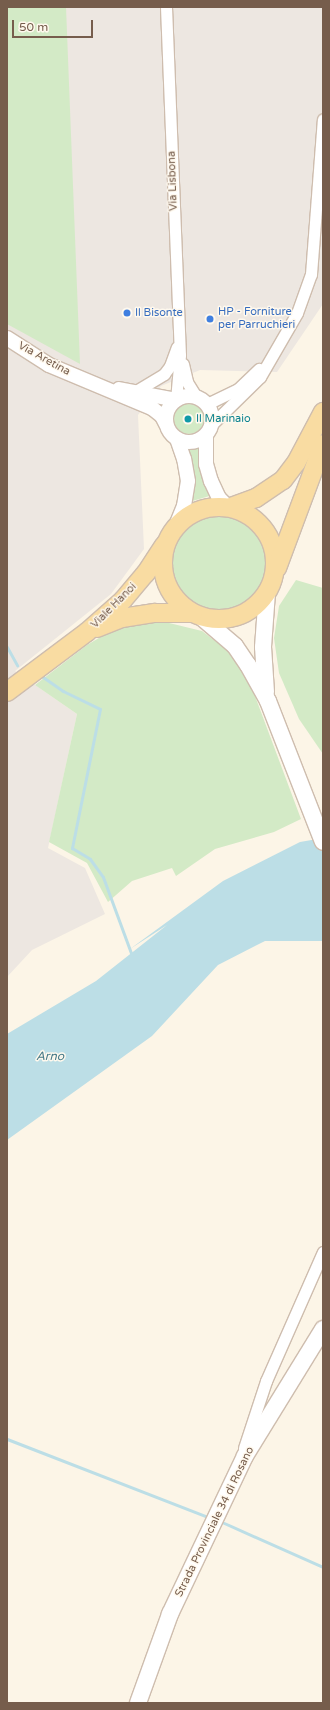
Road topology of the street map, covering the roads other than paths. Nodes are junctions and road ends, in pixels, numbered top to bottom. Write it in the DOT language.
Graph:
graph roads {
  1 [pos="166,7"];
  2 [pos="323,119"];
  3 [pos="7,338"];
  4 [pos="179,341"];
  5 [pos="180,355"];
  6 [pos="271,358"];
  7 [pos="105,387"];
  8 [pos="136,391"];
  9 [pos="176,400"];
  10 [pos="202,401"];
  11 [pos="323,412"];
  12 [pos="166,424"];
  13 [pos="209,430"];
  14 [pos="177,440"];
  15 [pos="323,444"];
  16 [pos="229,507"];
  17 [pos="171,534"];
  18 [pos="275,572"];
  19 [pos="268,593"];
  20 [pos="196,615"];
  21 [pos="87,632"];
  22 [pos="7,692"];
  23 [pos="268,701"];
  24 [pos="323,842"];
  25 [pos="323,1252"];
  26 [pos="323,1329"];
  27 [pos="232,1483"];
  28 [pos="138,1703"];
  1 -- 4 [label="street, Via Lisbona"];
  2 -- 6 [label="street"];
  3 -- 7 [label="street, Via Aretina"];
  4 -- 5 [label="street, Via Lisbona"];
  4 -- 8 [label="street"];
  5 -- 9 [label="street, Via Lisbona"];
  5 -- 10 [label="street, Via Lisbona"];
  6 -- 10 [label="street"];
  6 -- 13 [label="street"];
  7 -- 8 [label="street, Via Aretina"];
  7 -- 12 [label="street, Via Aretina"];
  8 -- 9 [label="street, Via Aretina"];
  9 -- 10 [label="street"];
  9 -- 12 [label="street"];
  10 -- 13 [label="street, Viale Hanoi"];
  11 -- 16 [label="main road"];
  12 -- 14 [label="street, Viale Hanoi"];
  13 -- 14 [label="street"];
  13 -- 16 [label="street, Viale Hanoi"];
  14 -- 17 [label="street, Viale Hanoi"];
  15 -- 18 [label="main road"];
  16 -- 17 [label="main road, Viale Hanoi"];
  16 -- 18 [label="main road, Viale Hanoi"];
  17 -- 20 [label="main road, Viale Hanoi"];
  17 -- 21 [label="main road, Viale Hanoi"];
  18 -- 19 [label="main road, Viale Hanoi"];
  19 -- 20 [label="main road, Viale Hanoi"];
  19 -- 23 [label="main road"];
  20 -- 21 [label="main road, Viale Hanoi"];
  20 -- 23 [label="main road"];
  21 -- 22 [label="main road, Viale Hanoi"];
  23 -- 24 [label="main road"];
  25 -- 27 [label="street"];
  26 -- 27 [label="main road, Strada Provinciale 34 di Rosano"];
  27 -- 28 [label="main road, Strada Provinciale 34 di Rosano"];
}
